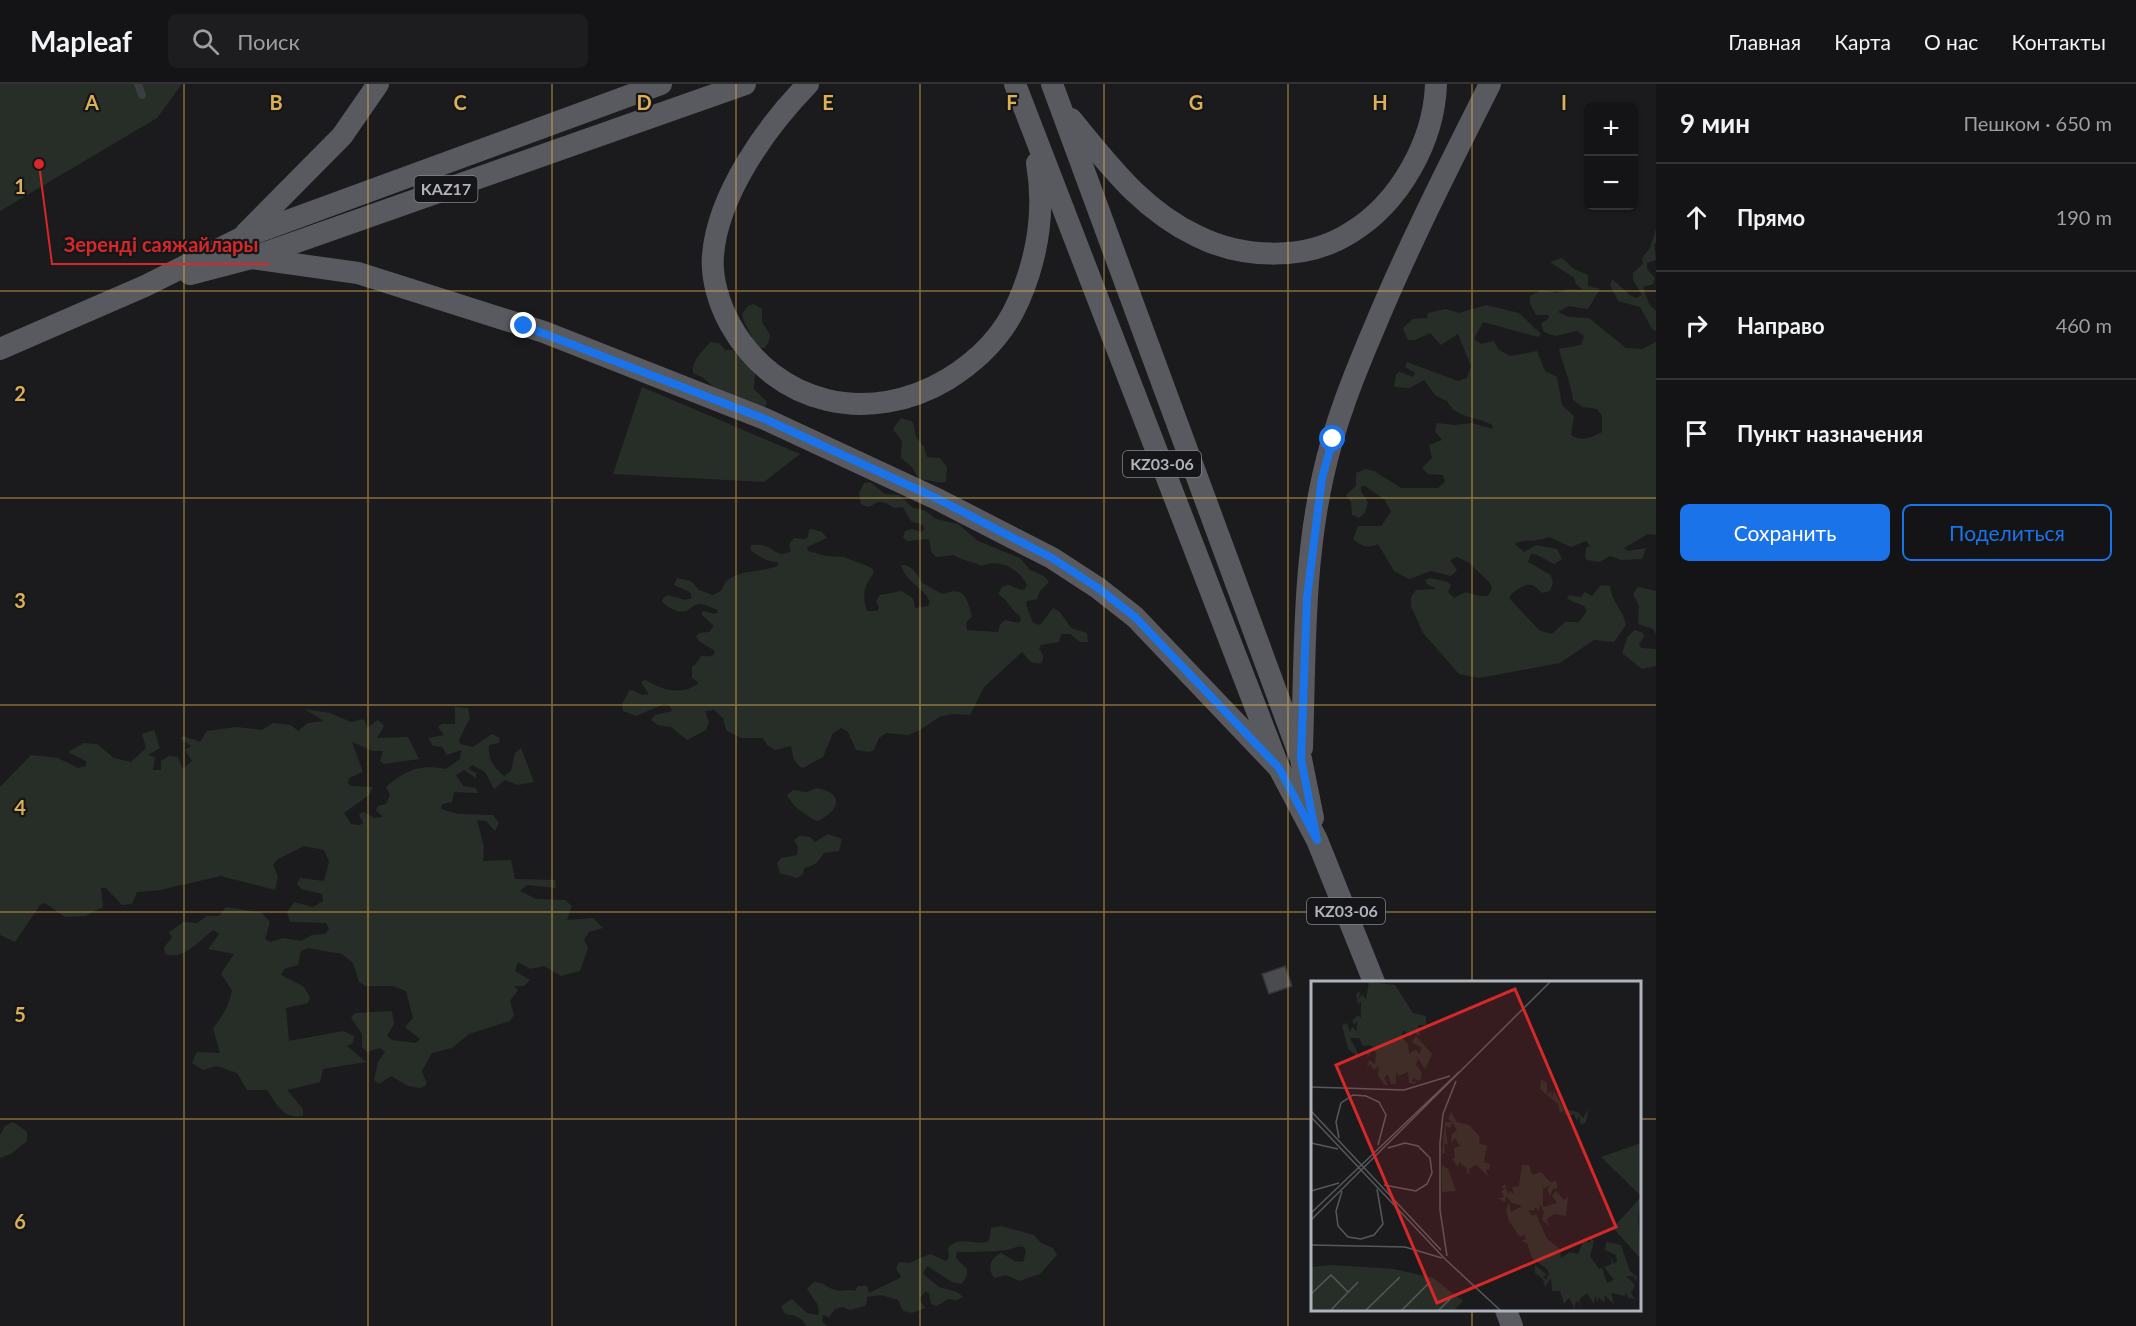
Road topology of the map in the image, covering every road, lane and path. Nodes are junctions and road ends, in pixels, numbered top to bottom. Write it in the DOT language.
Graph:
graph roads {
  1 [pos="138,84"];
  2 [pos="378,84"];
  3 [pos="661,84"];
  4 [pos="745,84"];
  5 [pos="808,84"];
  6 [pos="1015,84"];
  7 [pos="1052,84"];
  8 [pos="1436,84"];
  9 [pos="1490,84"];
  10 [pos="142,95"];
  11 [pos="1060,105"];
  12 [pos="1029,120"];
  13 [pos="246,248"];
  14 [pos="0,349"];
  15 [pos="1301,759"];
  16 [pos="1279,768"];
  17 [pos="1317,840"];
  18 [pos="1374,981"];
  19 [pos="1506,1311"];
  20 [pos="1512,1326"];
  1 -- 10 [label="lane"];
  2 -- 13 [label="main road"];
  3 -- 13 [label="main road, KAZ17"];
  4 -- 13 [label="main road, KAZ17"];
  5 -- 12 [label="main road"];
  6 -- 12 [label="main road, KZ03-06"];
  7 -- 11 [label="main road, KZ03-06"];
  8 -- 11 [label="main road"];
  9 -- 15 [label="main road"];
  11 -- 15 [label="main road, KZ03-06"];
  12 -- 16 [label="main road, KZ03-06"];
  13 -- 14 [label="main road, KAZ17"];
  13 -- 16 [label="main road"];
  15 -- 17 [label="main road, KZ03-06"];
  16 -- 17 [label="main road, KZ03-06"];
  17 -- 18 [label="main road, KZ03-06"];
  19 -- 20 [label="main road"];
}
